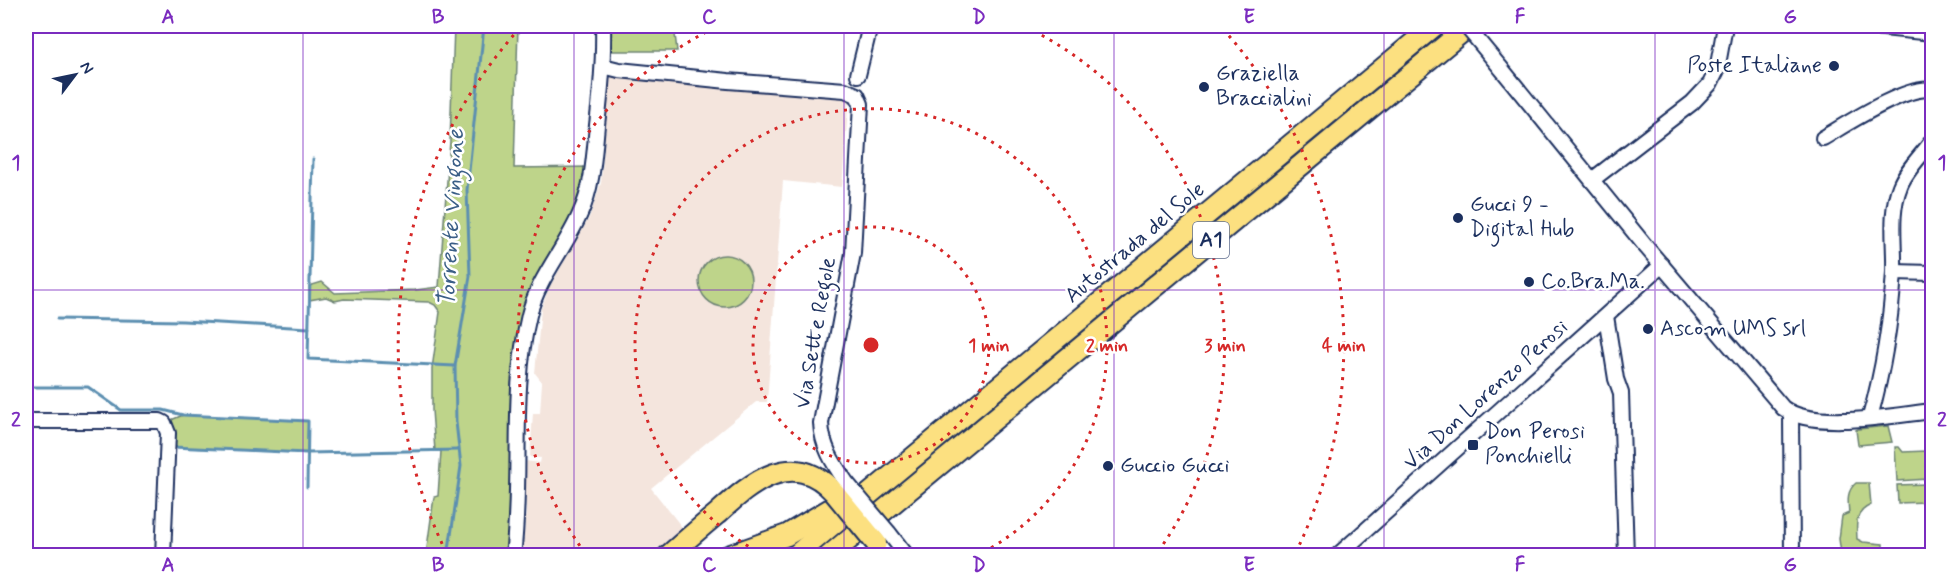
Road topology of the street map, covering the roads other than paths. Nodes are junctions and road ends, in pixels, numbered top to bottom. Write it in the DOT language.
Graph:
graph roads {
  1 [pos="603,26"];
  2 [pos="870,26"];
  3 [pos="1434,26"];
  4 [pos="1467,26"];
  5 [pos="1725,26"];
  6 [pos="1864,26"];
  7 [pos="1932,33"];
  8 [pos="603,66"];
  9 [pos="858,75"];
  10 [pos="1932,90"];
  11 [pos="1823,138"];
  12 [pos="1932,141"];
  13 [pos="1592,180"];
  14 [pos="1662,265"];
  15 [pos="1894,272"];
  16 [pos="1932,273"];
  17 [pos="1606,316"];
  18 [pos="1932,411"];
  19 [pos="1791,414"];
  20 [pos="1870,417"];
  21 [pos="26,421"];
  22 [pos="848,496"];
  23 [pos="878,534"];
  24 [pos="163,555"];
  25 [pos="513,555"];
  26 [pos="668,555"];
  27 [pos="728,555"];
  28 [pos="795,555"];
  29 [pos="829,555"];
  30 [pos="848,555"];
  31 [pos="907,555"];
  32 [pos="1338,555"];
  33 [pos="1626,555"];
  34 [pos="1792,555"];
  1 -- 8 [label="street"];
  2 -- 9 [label="street"];
  3 -- 22 [label="highway, Autostrada del Sole / A1"];
  4 -- 13 [label="street, bridge"];
  4 -- 23 [label="highway, Autostrada del Sole / A1"];
  5 -- 13 [label="street"];
  6 -- 7 [label="street"];
  8 -- 22 [label="street, Via Sette Regole"];
  8 -- 25 [label="street"];
  10 -- 11 [label="street"];
  12 -- 15 [label="street"];
  13 -- 14 [label="street"];
  14 -- 17 [label="street, Via Don Lorenzo Perosi"];
  14 -- 19 [label="street"];
  15 -- 16 [label="street"];
  15 -- 20 [label="street"];
  17 -- 32 [label="street, Via Don Lorenzo Perosi"];
  17 -- 33 [label="street"];
  18 -- 20 [label="street"];
  19 -- 20 [label="street"];
  19 -- 34 [label="street"];
  21 -- 24 [label="street"];
  22 -- 23 [label="highway, bridge"];
  22 -- 26 [label="highway"];
  22 -- 27 [label="highway"];
  22 -- 28 [label="highway, Autostrada del Sole / A1"];
  23 -- 29 [label="highway, Autostrada del Sole / A1"];
  23 -- 30 [label="highway"];
  23 -- 31 [label="street"];
}
